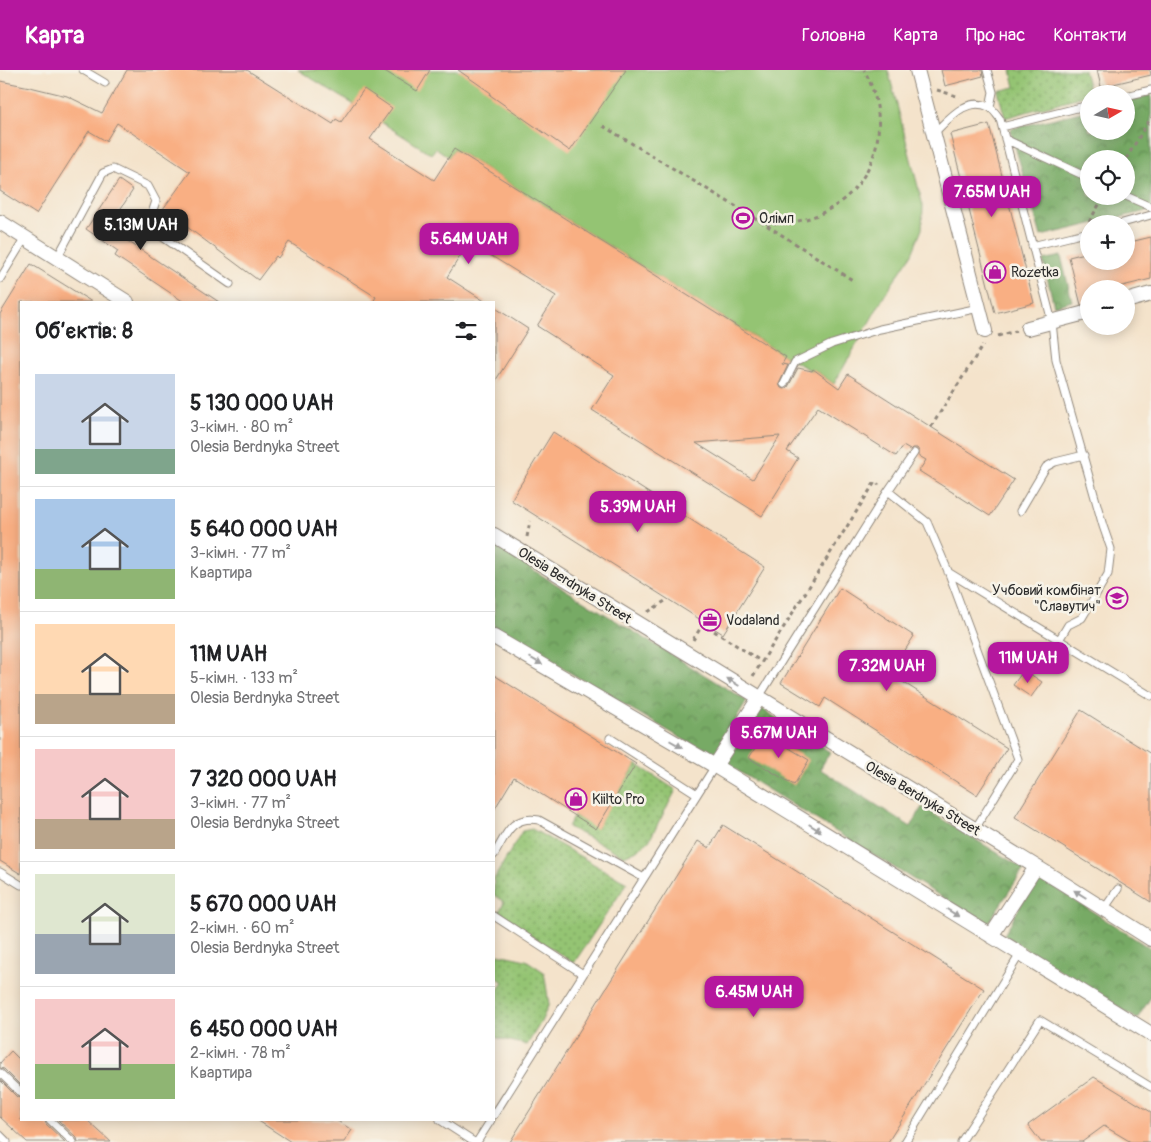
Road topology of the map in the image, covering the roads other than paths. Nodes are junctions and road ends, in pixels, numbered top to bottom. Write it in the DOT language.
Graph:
graph roads {
  1 [pos="83,70"];
  2 [pos="917,70"];
  3 [pos="988,70"];
  4 [pos="105,83"];
  5 [pos="1151,90"];
  6 [pos="1135,94"];
  7 [pos="990,107"];
  8 [pos="1080,107"];
  9 [pos="1002,127"];
  10 [pos="933,133"];
  11 [pos="1005,139"];
  12 [pos="1080,174"];
  13 [pos="1135,200"];
  14 [pos="1151,208"];
  15 [pos="1151,216"];
  16 [pos="1135,220"];
  17 [pos="0,222"];
  18 [pos="1080,234"];
  19 [pos="25,238"];
  20 [pos="1032,246"];
  21 [pos="57,258"];
  22 [pos="0,280"];
  23 [pos="230,284"];
  24 [pos="1151,294"];
  25 [pos="1135,298"];
  26 [pos="124,301"];
  27 [pos="978,308"];
  28 [pos="1080,314"];
  29 [pos="1052,322"];
  30 [pos="1025,329"];
  31 [pos="989,335"];
  32 [pos="784,384"];
  33 [pos="914,453"];
  34 [pos="1084,455"];
  35 [pos="888,491"];
  36 [pos="1020,511"];
  37 [pos="495,536"];
  38 [pos="948,572"];
  39 [pos="495,638"];
  40 [pos="1059,640"];
  41 [pos="1151,696"];
  42 [pos="758,698"];
  43 [pos="610,738"];
  44 [pos="715,766"];
  45 [pos="697,794"];
  46 [pos="975,829"];
  47 [pos="495,852"];
  48 [pos="1036,867"];
  49 [pos="0,872"];
  50 [pos="644,878"];
  51 [pos="20,884"];
  52 [pos="1118,889"];
  53 [pos="1104,909"];
  54 [pos="495,917"];
  55 [pos="991,936"];
  56 [pos="1151,939"];
  57 [pos="1020,954"];
  58 [pos="583,974"];
  59 [pos="1151,1034"];
  60 [pos="0,1073"];
  61 [pos="1151,1087"];
  62 [pos="20,1092"];
  63 [pos="495,1113"];
  64 [pos="51,1121"];
  65 [pos="442,1121"];
  66 [pos="490,1121"];
  67 [pos="0,1135"];
  68 [pos="7,1142"];
  69 [pos="73,1142"];
  70 [pos="476,1142"];
  71 [pos="905,1142"];
  72 [pos="961,1142"];
  1 -- 4 [label="lane"];
  2 -- 10 [label="street"];
  3 -- 7 [label="lane"];
  5 -- 6 [label="lane"];
  7 -- 9 [label="lane"];
  7 -- 10 [label="lane"];
  8 -- 9 [label="lane"];
  9 -- 11 [label="lane"];
  10 -- 27 [label="street"];
  11 -- 12 [label="lane"];
  11 -- 20 [label="lane"];
  13 -- 14 [label="lane"];
  15 -- 16 [label="lane"];
  17 -- 19 [label="street"];
  18 -- 20 [label="lane"];
  19 -- 21 [label="street"];
  19 -- 22 [label="lane"];
  20 -- 29 [label="lane"];
  21 -- 23 [label="lane"];
  21 -- 26 [label="street"];
  24 -- 25 [label="street"];
  27 -- 31 [label="street"];
  27 -- 32 [label="lane"];
  28 -- 29 [label="street"];
  29 -- 30 [label="street"];
  29 -- 34 [label="lane"];
  33 -- 35 [label="lane"];
  34 -- 36 [label="lane"];
  34 -- 40 [label="lane"];
  35 -- 38 [label="lane"];
  35 -- 42 [label="lane"];
  42 -- 37 [label="street, Olesia Berdnyka Street, one-way"];
  38 -- 40 [label="lane"];
  38 -- 46 [label="lane"];
  39 -- 44 [label="street, one-way"];
  40 -- 41 [label="lane"];
  42 -- 44 [label="street"];
  42 -- 46 [label="street, Olesia Berdnyka Street"];
  43 -- 45 [label="lane"];
  44 -- 45 [label="lane"];
  44 -- 55 [label="street, one-way"];
  45 -- 50 [label="lane"];
  46 -- 48 [label="street, Olesia Berdnyka Street"];
  47 -- 50 [label="lane"];
  53 -- 48 [label="street, Olesia Berdnyka Street, one-way"];
  48 -- 55 [label="street"];
  49 -- 51 [label="lane"];
  50 -- 58 [label="lane"];
  52 -- 53 [label="lane"];
  53 -- 56 [label="street, Olesia Berdnyka Street"];
  54 -- 58 [label="lane"];
  55 -- 57 [label="street"];
  57 -- 59 [label="street"];
  57 -- 71 [label="lane"];
  58 -- 63 [label="lane"];
  60 -- 62 [label="lane"];
  61 -- 72 [label="lane"];
  64 -- 69 [label="lane"];
  65 -- 70 [label="lane"];
  66 -- 70 [label="lane"];
  67 -- 68 [label="lane"];
}
